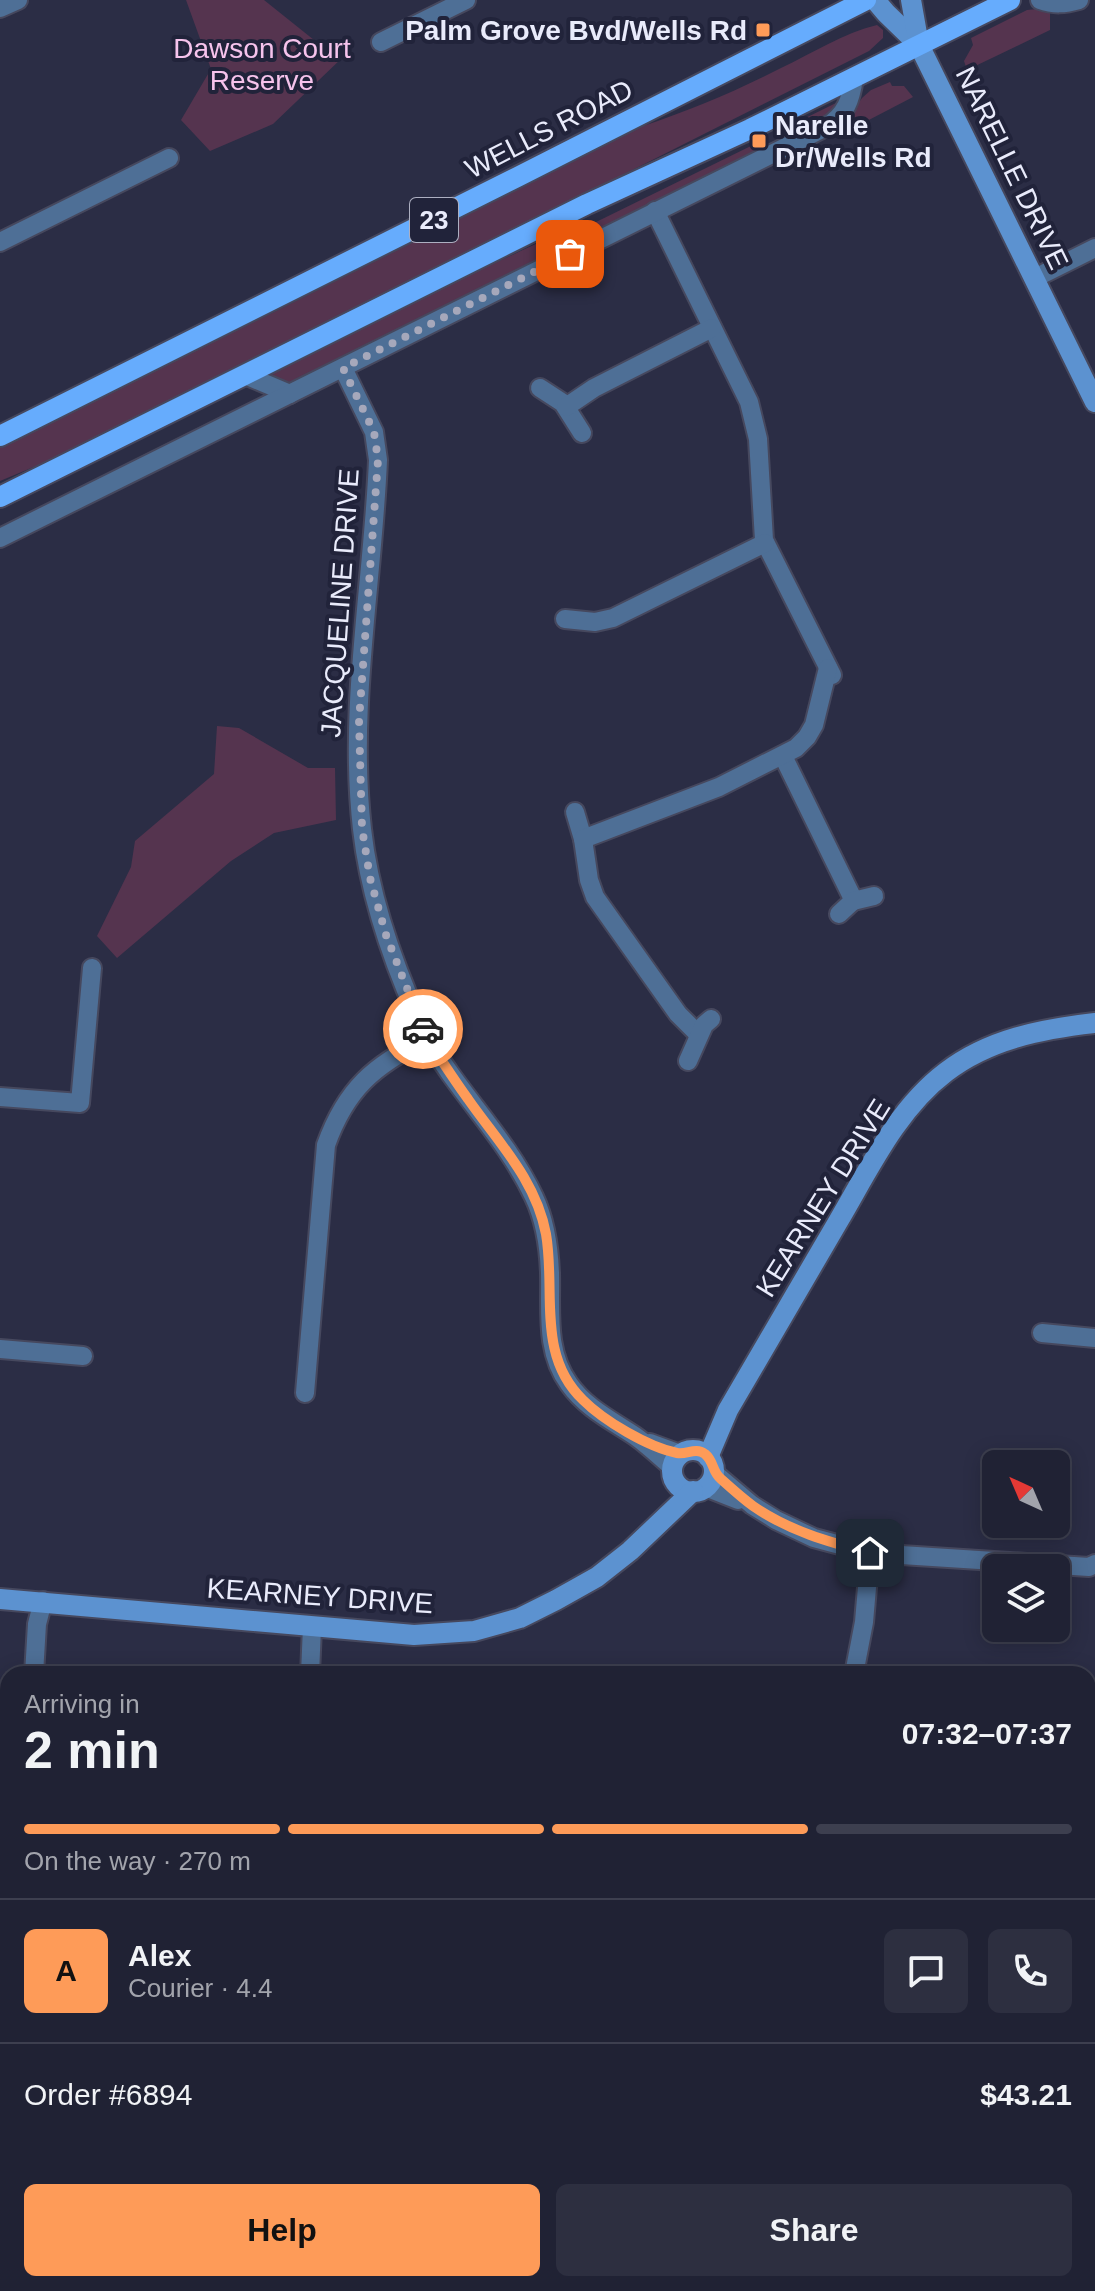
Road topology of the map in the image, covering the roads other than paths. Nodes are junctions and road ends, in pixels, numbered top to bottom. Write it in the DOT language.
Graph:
graph roads {
  1 [pos="18,0"];
  2 [pos="466,0"];
  3 [pos="866,0"];
  4 [pos="875,0"];
  5 [pos="911,0"];
  6 [pos="1010,0"];
  7 [pos="1040,0"];
  8 [pos="1079,0"];
  9 [pos="0,8"];
  10 [pos="381,42"];
  11 [pos="919,45"];
  12 [pos="854,78"];
  13 [pos="169,158"];
  14 [pos="655,211"];
  15 [pos="0,242"];
  16 [pos="1095,248"];
  17 [pos="1035,278"];
  18 [pos="712,328"];
  19 [pos="343,368"];
  20 [pos="245,375"];
  21 [pos="540,388"];
  22 [pos="290,394"];
  23 [pos="1095,402"];
  24 [pos="566,407"];
  25 [pos="582,433"];
  26 [pos="0,436"];
  27 [pos="0,497"];
  28 [pos="0,538"];
  29 [pos="765,543"];
  30 [pos="565,619"];
  31 [pos="783,756"];
  32 [pos="575,812"];
  33 [pos="583,839"];
  34 [pos="874,896"];
  35 [pos="854,901"];
  36 [pos="839,914"];
  37 [pos="92,968"];
  38 [pos="711,1019"];
  39 [pos="1093,1024"];
  40 [pos="699,1035"];
  41 [pos="427,1039"];
  42 [pos="688,1061"];
  43 [pos="0,1097"];
  44 [pos="1042,1333"];
  45 [pos="1095,1338"];
  46 [pos="0,1349"];
  47 [pos="83,1356"];
  48 [pos="305,1393"];
  49 [pos="693,1470"];
  50 [pos="870,1553"];
  51 [pos="1095,1564"];
  52 [pos="0,1599"];
  53 [pos="43,1601"];
  54 [pos="312,1627"];
  55 [pos="34,1666"];
  56 [pos="310,1666"];
  57 [pos="856,1666"];
  1 -- 9 [label="street"];
  2 -- 10 [label="street"];
  3 -- 26 [label="main road, WELLS ROAD / 23"];
  4 -- 11 [label="street, NARELLE DRIVE"];
  5 -- 11 [label="street, NARELLE DRIVE"];
  6 -- 11 [label="main road, 23"];
  7 -- 8 [label="street"];
  11 -- 12 [label="main road, 23"];
  11 -- 17 [label="street, NARELLE DRIVE"];
  12 -- 14 [label="street"];
  12 -- 20 [label="main road, 23"];
  13 -- 15 [label="street"];
  14 -- 18 [label="street"];
  14 -- 19 [label="street"];
  16 -- 17 [label="street"];
  17 -- 23 [label="street, NARELLE DRIVE"];
  18 -- 24 [label="street"];
  18 -- 29 [label="street"];
  19 -- 22 [label="street"];
  19 -- 41 [label="street, JACQUELINE DRIVE"];
  20 -- 22 [label="street"];
  20 -- 27 [label="main road, 23"];
  21 -- 24 [label="street"];
  22 -- 28 [label="street"];
  24 -- 25 [label="street"];
  29 -- 30 [label="street"];
  29 -- 31 [label="street"];
  31 -- 33 [label="street"];
  31 -- 35 [label="street"];
  32 -- 33 [label="street"];
  33 -- 40 [label="street"];
  34 -- 35 [label="street"];
  35 -- 36 [label="street"];
  37 -- 43 [label="street"];
  38 -- 40 [label="street"];
  39 -- 49 [label="street, KEARNEY DRIVE"];
  40 -- 42 [label="street"];
  41 -- 48 [label="street"];
  41 -- 49 [label="street, JACQUELINE DRIVE"];
  44 -- 45 [label="street"];
  46 -- 47 [label="street"];
  49 -- 50 [label="street, JACQUELINE DRIVE"];
  49 -- 54 [label="street, KEARNEY DRIVE"];
  50 -- 51 [label="street, JACQUELINE DRIVE"];
  50 -- 57 [label="street"];
  52 -- 53 [label="street, KEARNEY DRIVE"];
  53 -- 54 [label="street, KEARNEY DRIVE"];
  53 -- 55 [label="street"];
  54 -- 56 [label="street"];
}
